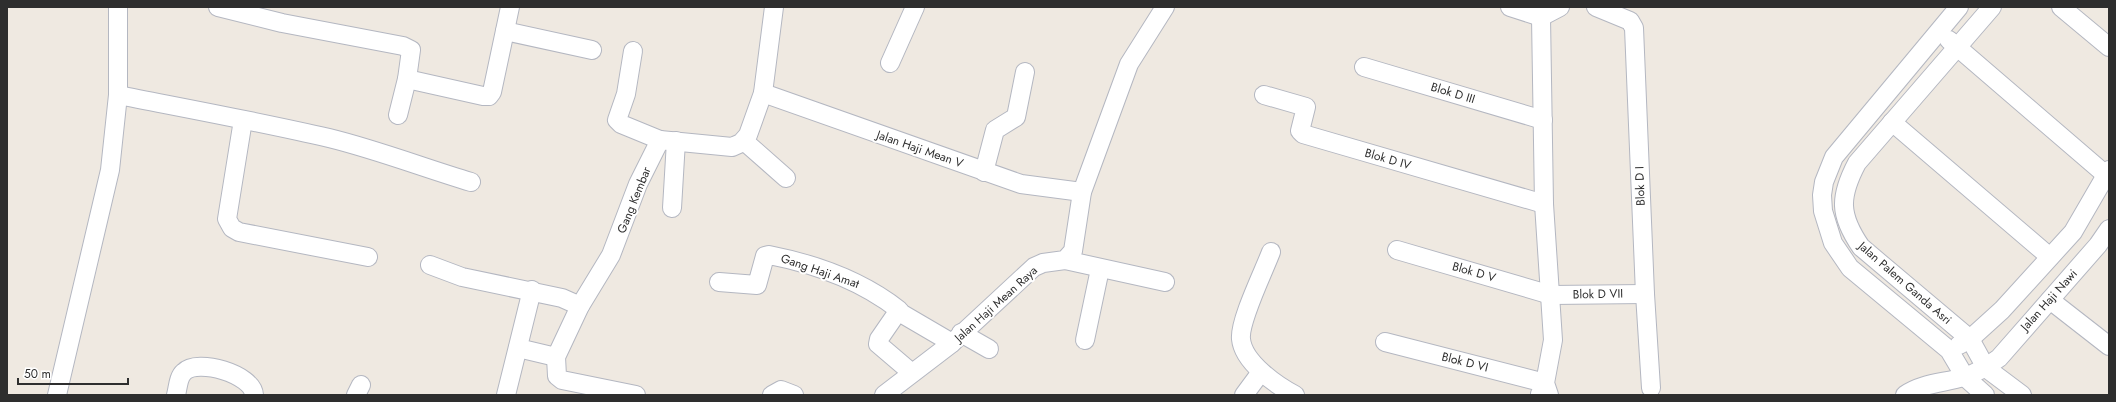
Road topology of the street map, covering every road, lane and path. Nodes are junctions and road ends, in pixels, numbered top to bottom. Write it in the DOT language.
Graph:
graph roads {
  1 [pos="118,7"];
  2 [pos="218,7"];
  3 [pos="510,7"];
  4 [pos="774,7"];
  5 [pos="915,7"];
  6 [pos="1165,7"];
  7 [pos="1510,7"];
  8 [pos="1560,7"];
  9 [pos="1596,7"];
  10 [pos="1959,7"];
  11 [pos="1992,7"];
  12 [pos="2062,7"];
  13 [pos="1541,17"];
  14 [pos="505,31"];
  15 [pos="1938,32"];
  16 [pos="2109,47"];
  17 [pos="1957,48"];
  18 [pos="592,50"];
  19 [pos="633,51"];
  20 [pos="890,63"];
  21 [pos="1364,66"];
  22 [pos="1025,72"];
  23 [pos="407,79"];
  24 [pos="762,93"];
  25 [pos="118,95"];
  26 [pos="1264,95"];
  27 [pos="398,115"];
  28 [pos="243,120"];
  29 [pos="1543,120"];
  30 [pos="1892,122"];
  31 [pos="668,140"];
  32 [pos="744,141"];
  33 [pos="984,172"];
  34 [pos="2108,172"];
  35 [pos="786,178"];
  36 [pos="471,182"];
  37 [pos="1082,192"];
  38 [pos="1544,204"];
  39 [pos="672,208"];
  40 [pos="2109,231"];
  41 [pos="1397,250"];
  42 [pos="1271,252"];
  43 [pos="368,257"];
  44 [pos="2050,257"];
  45 [pos="1065,260"];
  46 [pos="430,265"];
  47 [pos="1100,269"];
  48 [pos="719,282"];
  49 [pos="1165,282"];
  50 [pos="532,290"];
  51 [pos="1645,294"];
  52 [pos="1551,295"];
  53 [pos="2050,300"];
  54 [pos="580,306"];
  55 [pos="899,312"];
  56 [pos="956,338"];
  57 [pos="1970,339"];
  58 [pos="1085,340"];
  59 [pos="1385,342"];
  60 [pos="2109,346"];
  61 [pos="518,348"];
  62 [pos="989,349"];
  63 [pos="1949,350"];
  64 [pos="556,357"];
  65 [pos="1986,368"];
  66 [pos="1261,372"];
  67 [pos="912,373"];
  68 [pos="1965,377"];
  69 [pos="1651,388"];
  70 [pos="798,391"];
  71 [pos="1545,391"];
  72 [pos="57,395"];
  73 [pos="176,395"];
  74 [pos="254,395"];
  75 [pos="506,395"];
  76 [pos="636,395"];
  77 [pos="772,395"];
  78 [pos="884,395"];
  79 [pos="1244,395"];
  80 [pos="1294,395"];
  81 [pos="1904,395"];
  82 [pos="1985,395"];
  83 [pos="2022,395"];
  1 -- 25 [label="street"];
  2 -- 23 [label="street"];
  3 -- 14 [label="street"];
  4 -- 24 [label="street"];
  5 -- 20 [label="street"];
  6 -- 37 [label="street"];
  7 -- 13 [label="street"];
  8 -- 13 [label="street"];
  9 -- 51 [label="street, Blok D I"];
  10 -- 15 [label="street, Jalan Palem Ganda Asri"];
  11 -- 17 [label="street, Jalan Palem Ganda Asri"];
  12 -- 16 [label="street"];
  13 -- 29 [label="street"];
  14 -- 18 [label="street"];
  14 -- 23 [label="street"];
  15 -- 17 [label="street"];
  15 -- 63 [label="street, Jalan Palem Ganda Asri"];
  17 -- 30 [label="street, Jalan Palem Ganda Asri"];
  17 -- 34 [label="street"];
  19 -- 31 [label="street"];
  21 -- 29 [label="street, Blok D III"];
  22 -- 33 [label="street"];
  23 -- 27 [label="street"];
  24 -- 32 [label="street"];
  24 -- 33 [label="street, Jalan Haji Mean V"];
  25 -- 28 [label="street"];
  25 -- 72 [label="street"];
  26 -- 38 [label="street, Blok D IV"];
  28 -- 36 [label="street"];
  28 -- 43 [label="street"];
  29 -- 38 [label="street"];
  30 -- 44 [label="street"];
  30 -- 57 [label="street, Jalan Palem Ganda Asri"];
  31 -- 32 [label="street"];
  31 -- 39 [label="street"];
  31 -- 54 [label="street, Gang Kembar"];
  32 -- 35 [label="street"];
  33 -- 37 [label="street, Jalan Haji Mean V"];
  34 -- 44 [label="street"];
  37 -- 45 [label="street"];
  38 -- 52 [label="street"];
  40 -- 53 [label="street, Jalan Haji Nawi"];
  41 -- 52 [label="street, Blok D V"];
  42 -- 66 [label="street"];
  44 -- 57 [label="street"];
  45 -- 47 [label="street"];
  45 -- 56 [label="street, Jalan Haji Mean Raya"];
  46 -- 50 [label="street"];
  47 -- 49 [label="street"];
  47 -- 58 [label="street"];
  48 -- 55 [label="street, Gang Haji Amat"];
  50 -- 54 [label="street"];
  50 -- 61 [label="street"];
  51 -- 52 [label="street, Blok D VII"];
  51 -- 69 [label="street, Blok D I"];
  52 -- 71 [label="street"];
  53 -- 60 [label="street"];
  53 -- 65 [label="street, Jalan Haji Nawi"];
  54 -- 64 [label="street, Gang Kembar"];
  55 -- 56 [label="street"];
  55 -- 67 [label="street"];
  56 -- 62 [label="street"];
  56 -- 67 [label="street, Jalan Haji Mean Raya"];
  57 -- 63 [label="street"];
  57 -- 65 [label="street, Jalan Palem Ganda Asri"];
  59 -- 71 [label="street, Blok D VI"];
  61 -- 64 [label="street"];
  61 -- 75 [label="street"];
  63 -- 68 [label="street, Jalan Palem Ganda Asri"];
  64 -- 76 [label="street, Gang Kembar"];
  65 -- 68 [label="street, Jalan Haji Nawi"];
  65 -- 83 [label="street, Jalan Palem Ganda Asri"];
  66 -- 79 [label="street"];
  66 -- 80 [label="street"];
  67 -- 78 [label="street, Jalan Haji Mean Raya"];
  68 -- 81 [label="street, Jalan Haji Nawi"];
  68 -- 82 [label="street, Jalan Palem Ganda Asri"];
  70 -- 77 [label="street"];
  73 -- 74 [label="street"];
}
